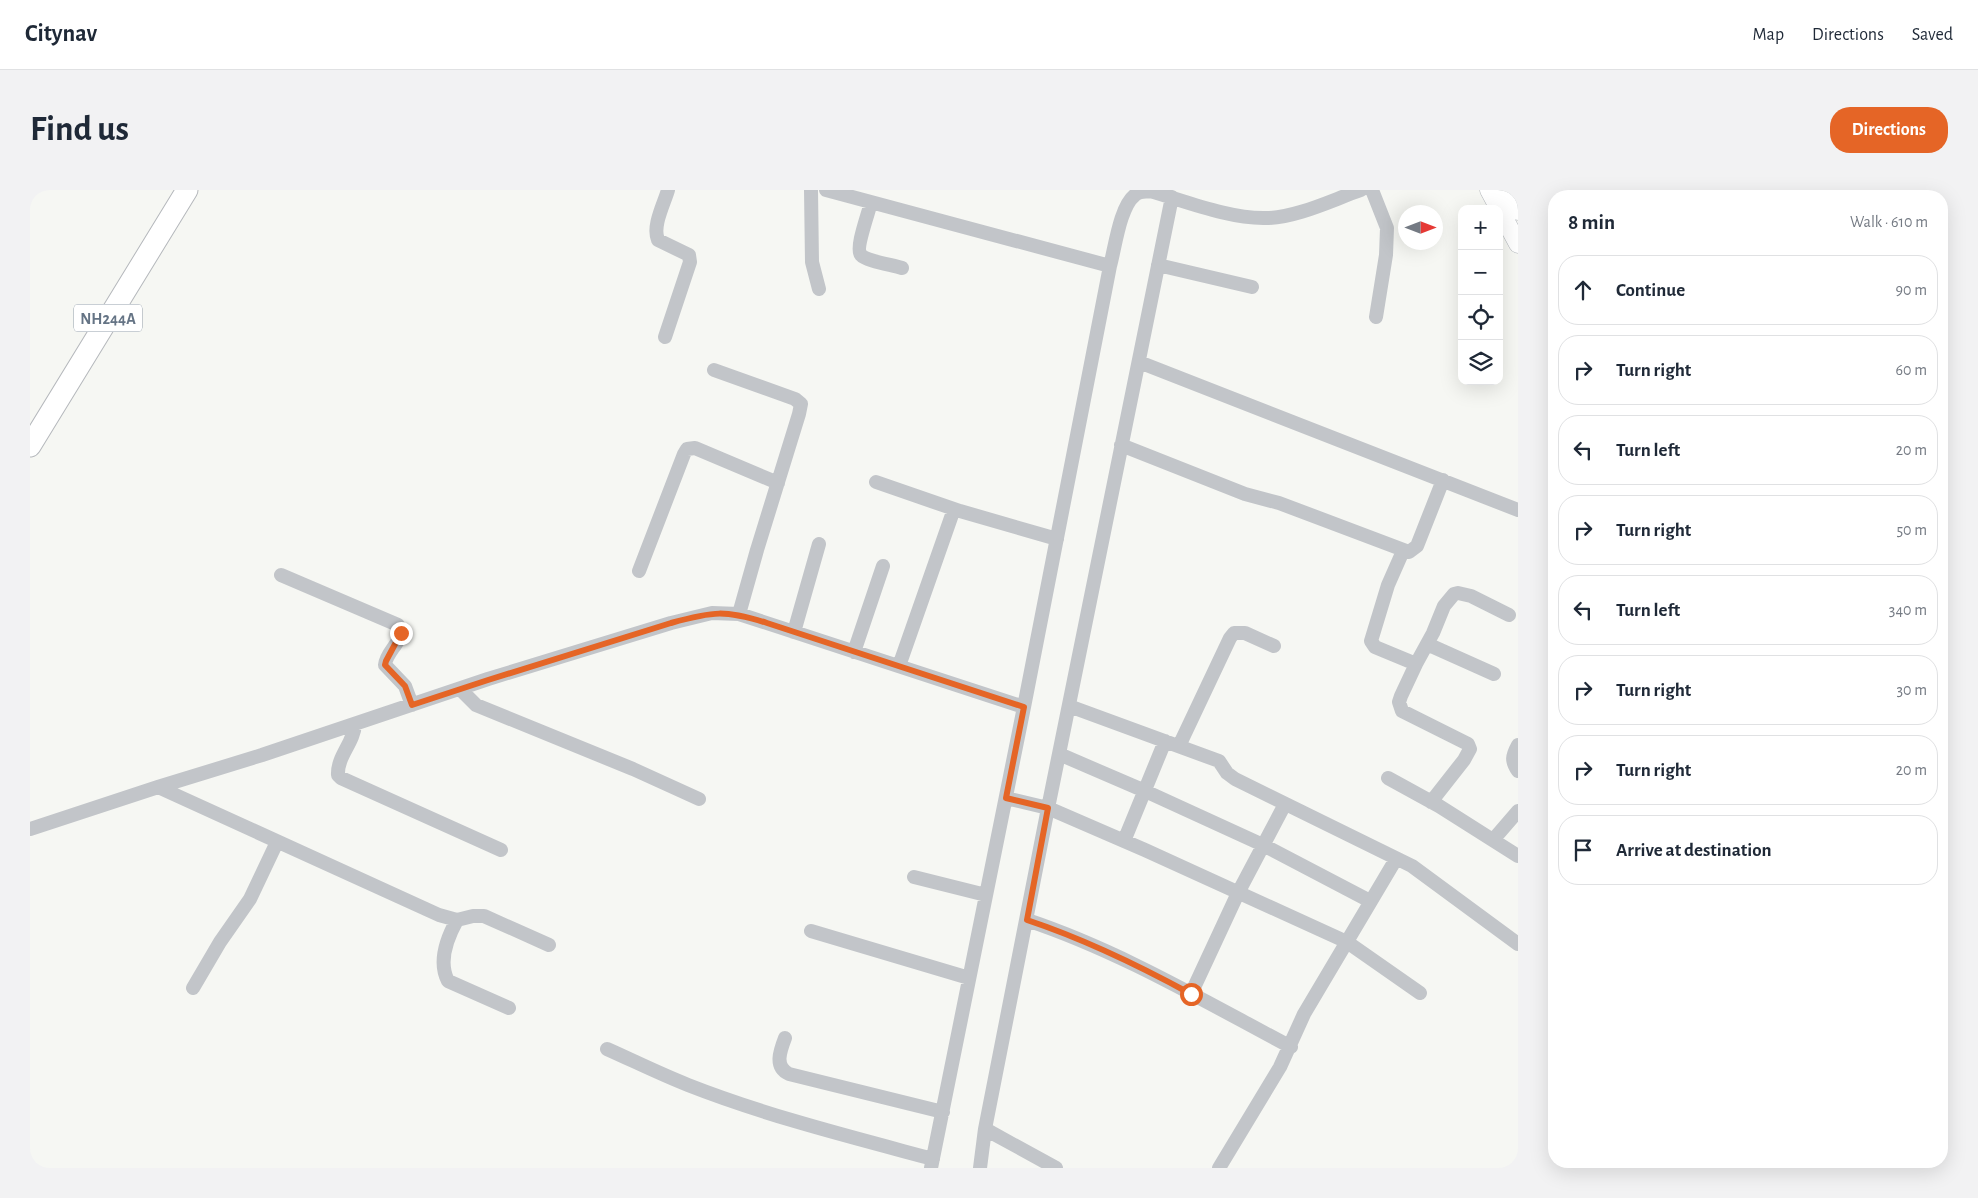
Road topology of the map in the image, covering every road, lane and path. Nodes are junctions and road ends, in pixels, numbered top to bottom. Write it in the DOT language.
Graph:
graph roads {
  1 [pos="187,190"];
  2 [pos="668,190"];
  3 [pos="811,190"];
  4 [pos="826,190"];
  5 [pos="1361,190"];
  6 [pos="1372,190"];
  7 [pos="1489,190"];
  8 [pos="1507,190"];
  9 [pos="1135,192"];
  10 [pos="1180,196"];
  11 [pos="871,202"];
  12 [pos="1518,211"];
  13 [pos="1518,244"];
  14 [pos="1158,265"];
  15 [pos="1110,266"];
  16 [pos="902,268"];
  17 [pos="1252,287"];
  18 [pos="819,289"];
  19 [pos="1376,317"];
  20 [pos="665,337"];
  21 [pos="1139,362"];
  22 [pos="714,370"];
  23 [pos="1121,445"];
  24 [pos="30,446"];
  25 [pos="1443,480"];
  26 [pos="876,482"];
  27 [pos="778,483"];
  28 [pos="954,509"];
  29 [pos="1518,510"];
  30 [pos="1057,539"];
  31 [pos="819,544"];
  32 [pos="1404,552"];
  33 [pos="883,566"];
  34 [pos="639,571"];
  35 [pos="281,575"];
  36 [pos="739,614"];
  37 [pos="1510,615"];
  38 [pos="794,632"];
  39 [pos="1426,644"];
  40 [pos="1274,646"];
  41 [pos="854,652"];
  42 [pos="1416,664"];
  43 [pos="899,666"];
  44 [pos="1494,674"];
  45 [pos="460,689"];
  46 [pos="412,705"];
  47 [pos="1069,706"];
  48 [pos="1024,707"];
  49 [pos="355,724"];
  50 [pos="1165,741"];
  51 [pos="1518,745"];
  52 [pos="1179,746"];
  53 [pos="1059,754"];
  54 [pos="1518,771"];
  55 [pos="1388,778"];
  56 [pos="158,787"];
  57 [pos="1145,791"];
  58 [pos="699,798"];
  59 [pos="1011,799"];
  60 [pos="1431,802"];
  61 [pos="1285,804"];
  62 [pos="1043,807"];
  63 [pos="1518,811"];
  64 [pos="30,829"];
  65 [pos="1493,840"];
  66 [pos="1124,841"];
  67 [pos="277,842"];
  68 [pos="1263,845"];
  69 [pos="501,850"];
  70 [pos="1518,856"];
  71 [pos="1396,858"];
  72 [pos="914,877"];
  73 [pos="1238,892"];
  74 [pos="986,895"];
  75 [pos="1370,901"];
  76 [pos="457,920"];
  77 [pos="1027,920"];
  78 [pos="811,931"];
  79 [pos="1346,942"];
  80 [pos="1518,944"];
  81 [pos="549,945"];
  82 [pos="969,978"];
  83 [pos="193,988"];
  84 [pos="1420,993"];
  85 [pos="1191,994"];
  86 [pos="509,1008"];
  87 [pos="785,1038"];
  88 [pos="1291,1046"];
  89 [pos="607,1049"];
  90 [pos="942,1112"];
  91 [pos="986,1129"];
  92 [pos="932,1164"];
  93 [pos="980,1168"];
  94 [pos="1056,1168"];
  95 [pos="1219,1168"];
  1 -- 24 [label="highway, NH244A"];
  2 -- 20 [label="street"];
  3 -- 18 [label="street"];
  4 -- 11 [label="street"];
  5 -- 10 [label="street"];
  6 -- 19 [label="street"];
  7 -- 13 [label="main road"];
  8 -- 12 [label="main road"];
  9 -- 10 [label="street"];
  9 -- 15 [label="street"];
  10 -- 14 [label="street"];
  11 -- 15 [label="street"];
  11 -- 16 [label="street"];
  14 -- 17 [label="street"];
  14 -- 21 [label="street"];
  15 -- 30 [label="street"];
  21 -- 23 [label="street"];
  21 -- 25 [label="street"];
  22 -- 27 [label="street"];
  23 -- 32 [label="street"];
  23 -- 47 [label="street"];
  25 -- 29 [label="street"];
  25 -- 32 [label="street"];
  26 -- 28 [label="street"];
  27 -- 34 [label="street"];
  27 -- 36 [label="street"];
  28 -- 30 [label="street"];
  28 -- 43 [label="street"];
  30 -- 48 [label="street"];
  31 -- 38 [label="street"];
  32 -- 42 [label="street"];
  33 -- 41 [label="street"];
  35 -- 46 [label="street"];
  36 -- 38 [label="street"];
  36 -- 45 [label="street"];
  37 -- 39 [label="street"];
  38 -- 41 [label="street"];
  39 -- 42 [label="street"];
  39 -- 44 [label="street"];
  40 -- 52 [label="street"];
  41 -- 43 [label="street"];
  42 -- 60 [label="street"];
  43 -- 48 [label="street"];
  45 -- 46 [label="street"];
  45 -- 58 [label="street"];
  46 -- 49 [label="street"];
  47 -- 50 [label="street"];
  47 -- 53 [label="street"];
  48 -- 59 [label="street"];
  49 -- 56 [label="street"];
  49 -- 69 [label="street"];
  50 -- 52 [label="street"];
  50 -- 57 [label="street"];
  51 -- 54 [label="street"];
  52 -- 61 [label="street"];
  53 -- 57 [label="street"];
  53 -- 62 [label="street"];
  55 -- 60 [label="street"];
  56 -- 64 [label="street"];
  56 -- 67 [label="street"];
  57 -- 66 [label="street"];
  57 -- 68 [label="street"];
  59 -- 62 [label="street"];
  59 -- 74 [label="street"];
  60 -- 65 [label="street"];
  61 -- 68 [label="street"];
  61 -- 71 [label="street"];
  62 -- 66 [label="street"];
  62 -- 77 [label="street"];
  63 -- 65 [label="street"];
  65 -- 70 [label="street"];
  66 -- 73 [label="street"];
  67 -- 76 [label="street"];
  67 -- 83 [label="street"];
  68 -- 73 [label="street"];
  68 -- 75 [label="street"];
  71 -- 75 [label="street"];
  71 -- 80 [label="street"];
  72 -- 74 [label="street"];
  73 -- 79 [label="street"];
  73 -- 85 [label="street"];
  74 -- 82 [label="street"];
  75 -- 79 [label="street"];
  76 -- 81 [label="street"];
  76 -- 86 [label="street"];
  77 -- 85 [label="street"];
  77 -- 91 [label="street"];
  78 -- 82 [label="street"];
  79 -- 84 [label="street"];
  79 -- 88 [label="street"];
  82 -- 90 [label="street"];
  85 -- 88 [label="street"];
  87 -- 90 [label="street"];
  88 -- 95 [label="street"];
  89 -- 92 [label="street"];
  90 -- 92 [label="street"];
  91 -- 93 [label="street"];
  91 -- 94 [label="street"];
}
